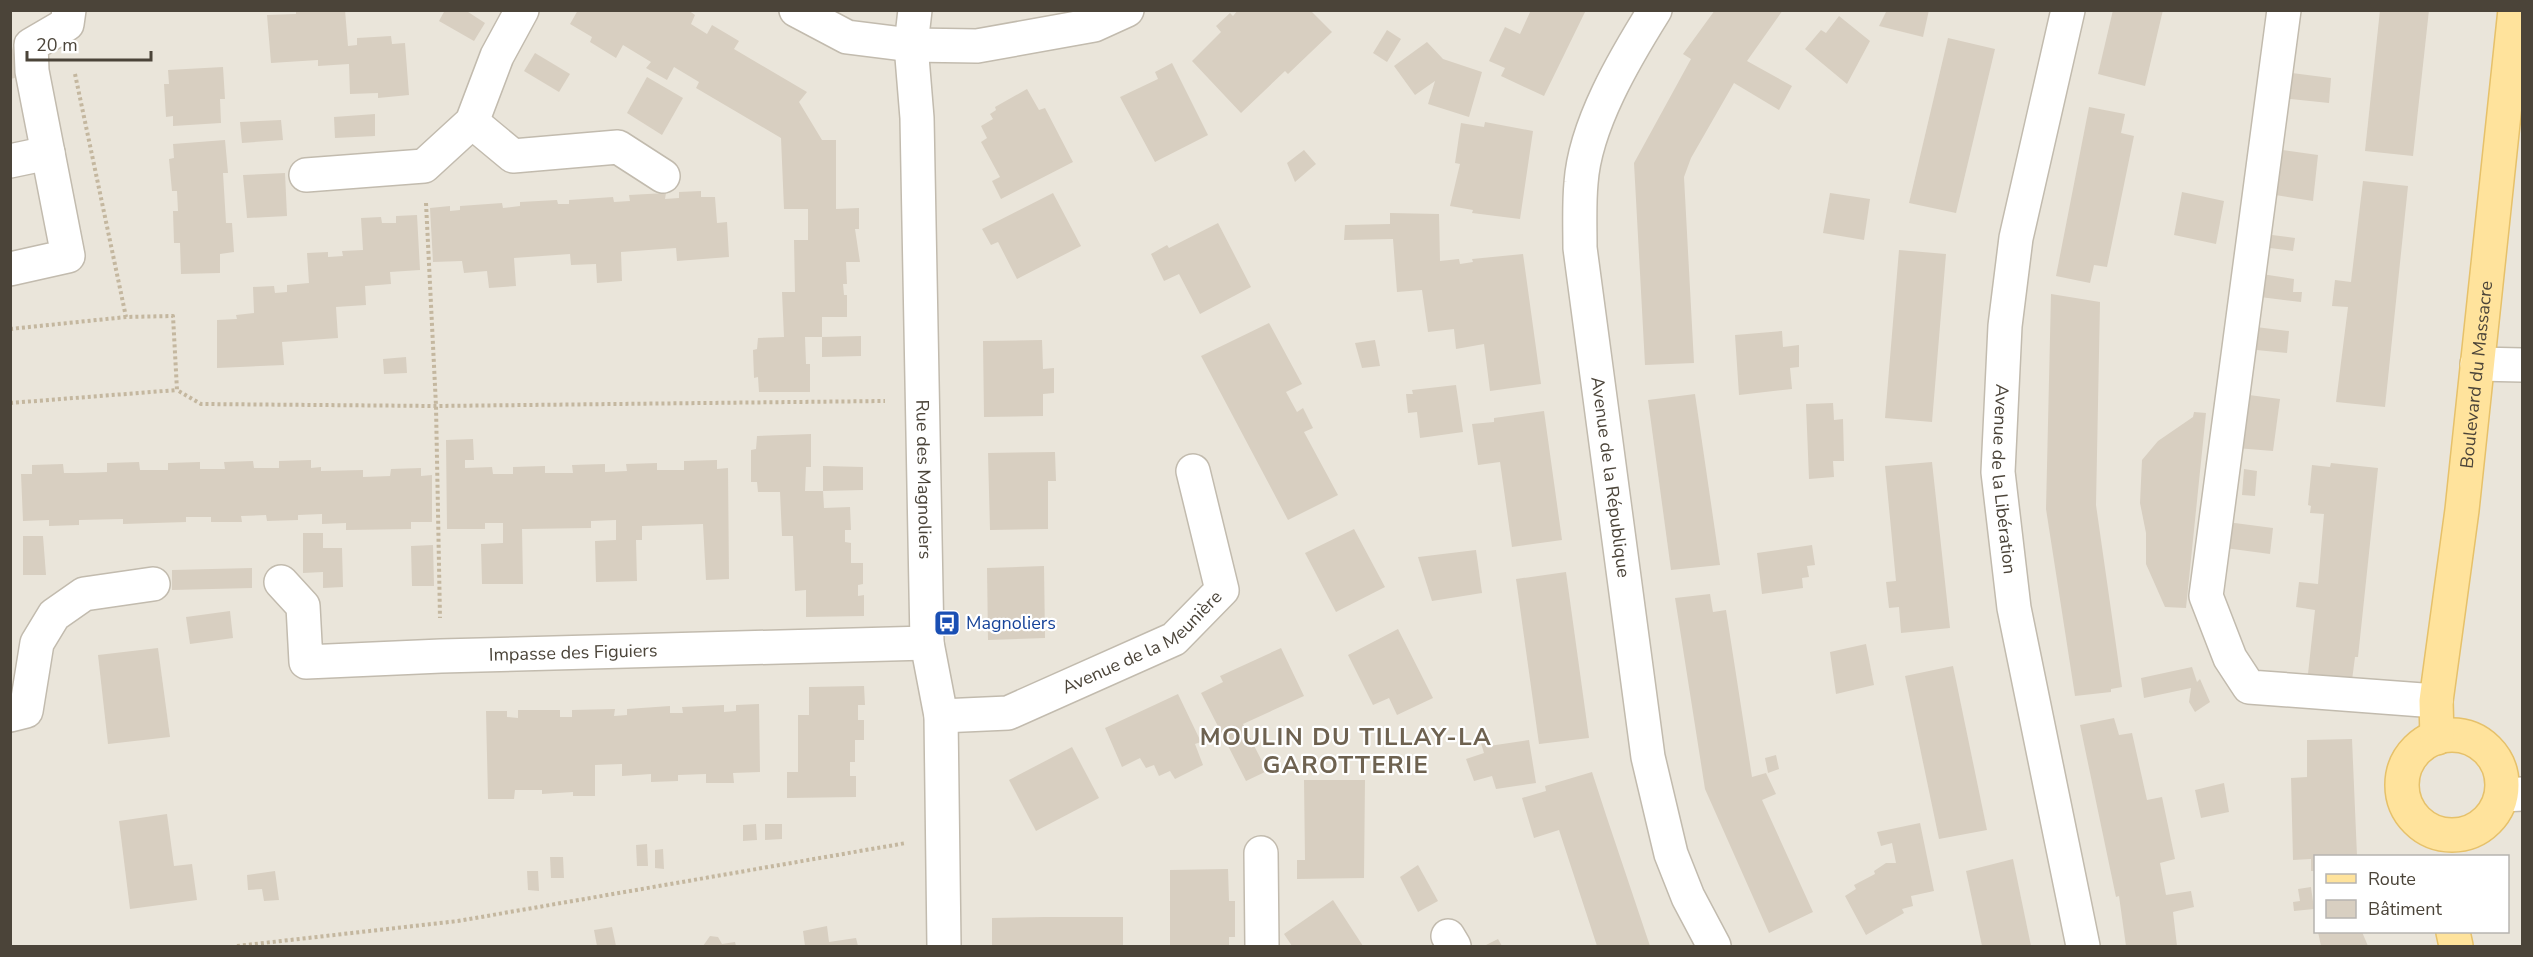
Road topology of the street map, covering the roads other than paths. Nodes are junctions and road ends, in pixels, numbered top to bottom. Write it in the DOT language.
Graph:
graph roads {
  1 [pos="522,10"];
  2 [pos="796,10"];
  3 [pos="915,10"];
  4 [pos="1127,10"];
  5 [pos="1655,10"];
  6 [pos="2068,10"];
  7 [pos="2284,10"];
  8 [pos="2515,10"];
  9 [pos="68,17"];
  10 [pos="910,45"];
  11 [pos="472,122"];
  12 [pos="48,153"];
  13 [pos="10,161"];
  14 [pos="306,175"];
  15 [pos="663,176"];
  16 [pos="10,269"];
  17 [pos="2476,364"];
  18 [pos="2523,365"];
  19 [pos="1193,471"];
  20 [pos="281,582"];
  21 [pos="153,584"];
  22 [pos="927,643"];
  23 [pos="2436,701"];
  24 [pos="10,715"];
  25 [pos="942,716"];
  26 [pos="2437,738"];
  27 [pos="2512,794"];
  28 [pos="2452,846"];
  29 [pos="1261,853"];
  30 [pos="944,946"];
  31 [pos="1262,946"];
  32 [pos="1714,946"];
  33 [pos="2083,946"];
  1 -- 11 [label="street"];
  2 -- 10 [label="street"];
  3 -- 10 [label="street, Rue des Magnoliers"];
  4 -- 10 [label="street"];
  5 -- 32 [label="street, Avenue de la République"];
  6 -- 33 [label="street, Avenue de la Libération"];
  7 -- 23 [label="street"];
  8 -- 17 [label="main road, Boulevard du Massacre"];
  9 -- 12 [label="street"];
  10 -- 22 [label="street, Rue des Magnoliers"];
  11 -- 14 [label="street"];
  11 -- 15 [label="street"];
  12 -- 13 [label="street"];
  12 -- 16 [label="street"];
  17 -- 18 [label="street"];
  17 -- 23 [label="main road, Boulevard du Massacre"];
  19 -- 25 [label="street, Avenue de la Meunière"];
  20 -- 22 [label="street, Impasse des Figuiers"];
  21 -- 24 [label="street"];
  22 -- 25 [label="street, Rue des Magnoliers"];
  23 -- 26 [label="main road, Boulevard du Massacre"];
  25 -- 30 [label="street, Rue des Magnoliers"];
  26 -- 27 [label="main road"];
  26 -- 28 [label="main road"];
  27 -- 28 [label="main road"];
  29 -- 31 [label="street"];
}
